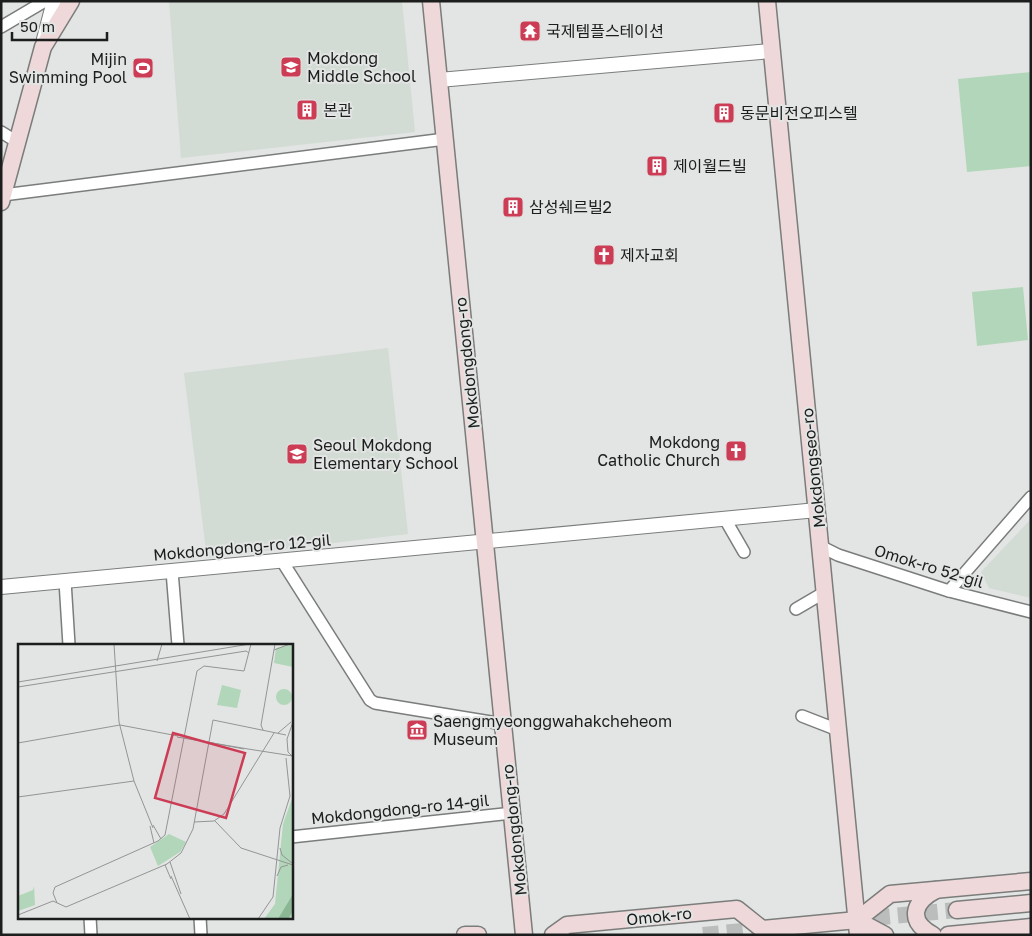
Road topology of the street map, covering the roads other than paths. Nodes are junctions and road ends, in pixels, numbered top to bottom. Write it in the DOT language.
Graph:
graph roads {
  1 [pos="45,1"];
  2 [pos="54,1"];
  3 [pos="71,1"];
  4 [pos="431,1"];
  5 [pos="767,1"];
  6 [pos="1,27"];
  7 [pos="42,47"];
  8 [pos="772,51"];
  9 [pos="439,80"];
  10 [pos="1,132"];
  11 [pos="445,139"];
  12 [pos="19,143"];
  13 [pos="2,199"];
  14 [pos="1031,497"];
  15 [pos="817,510"];
  16 [pos="725,519"];
  17 [pos="485,541"];
  18 [pos="820,546"];
  19 [pos="744,552"];
  20 [pos="282,561"];
  21 [pos="172,571"];
  22 [pos="65,581"];
  23 [pos="1,587"];
  24 [pos="949,591"];
  25 [pos="825,592"];
  26 [pos="796,609"];
  27 [pos="1031,612"];
  28 [pos="70,644"];
  29 [pos="178,644"];
  30 [pos="802,716"];
  31 [pos="503,724"];
  32 [pos="838,730"];
  33 [pos="512,813"];
  34 [pos="292,837"];
  35 [pos="1031,881"];
  36 [pos="936,890"];
  37 [pos="1031,903"];
  38 [pos="957,910"];
  39 [pos="90,918"];
  40 [pos="200,918"];
  41 [pos="858,927"];
  42 [pos="1031,927"];
  43 [pos="760,932"];
  44 [pos="91,935"];
  45 [pos="201,935"];
  46 [pos="465,935"];
  47 [pos="478,935"];
  48 [pos="524,935"];
  49 [pos="553,935"];
  50 [pos="885,935"];
  51 [pos="933,935"];
  52 [pos="948,935"];
  1 -- 6 [label="street"];
  2 -- 7 [label="street"];
  3 -- 7 [label="main road"];
  4 -- 9 [label="main road, Mokdongdong-ro"];
  5 -- 8 [label="main road, Mokdongseo-ro"];
  7 -- 12 [label="main road"];
  8 -- 9 [label="street"];
  8 -- 15 [label="main road, Mokdongseo-ro"];
  9 -- 11 [label="main road, Mokdongdong-ro"];
  10 -- 12 [label="street"];
  11 -- 13 [label="street"];
  11 -- 17 [label="main road, Mokdongdong-ro"];
  12 -- 13 [label="main road"];
  14 -- 24 [label="street"];
  15 -- 16 [label="street, Mokdongdong-ro 12-gil"];
  15 -- 18 [label="main road, Mokdongseo-ro"];
  16 -- 17 [label="street, Mokdongdong-ro 12-gil"];
  16 -- 19 [label="street"];
  17 -- 20 [label="street, Mokdongdong-ro 12-gil"];
  17 -- 31 [label="main road, Mokdongdong-ro"];
  18 -- 24 [label="street, Omok-ro 52-gil"];
  18 -- 25 [label="main road, Mokdongseo-ro"];
  20 -- 21 [label="street, Mokdongdong-ro 12-gil"];
  20 -- 31 [label="street"];
  21 -- 22 [label="street, Mokdongdong-ro 12-gil"];
  21 -- 29 [label="street"];
  22 -- 23 [label="street, Mokdongdong-ro 12-gil"];
  22 -- 28 [label="street"];
  24 -- 27 [label="street, Omok-ro 52-gil"];
  25 -- 26 [label="street"];
  25 -- 32 [label="main road, Mokdongseo-ro"];
  30 -- 32 [label="street"];
  31 -- 33 [label="main road, Mokdongdong-ro"];
  32 -- 41 [label="main road, Mokdongseo-ro"];
  33 -- 34 [label="street, Mokdongdong-ro 14-gil"];
  33 -- 48 [label="main road, Mokdongdong-ro"];
  35 -- 36 [label="main road"];
  36 -- 41 [label="main road"];
  36 -- 51 [label="main road"];
  37 -- 38 [label="main road"];
  39 -- 44 [label="street"];
  40 -- 45 [label="street"];
  41 -- 43 [label="main road, Omok-ro"];
  41 -- 50 [label="main road"];
  42 -- 52 [label="main road"];
  43 -- 49 [label="main road, Omok-ro"];
  46 -- 47 [label="main road"];
}
